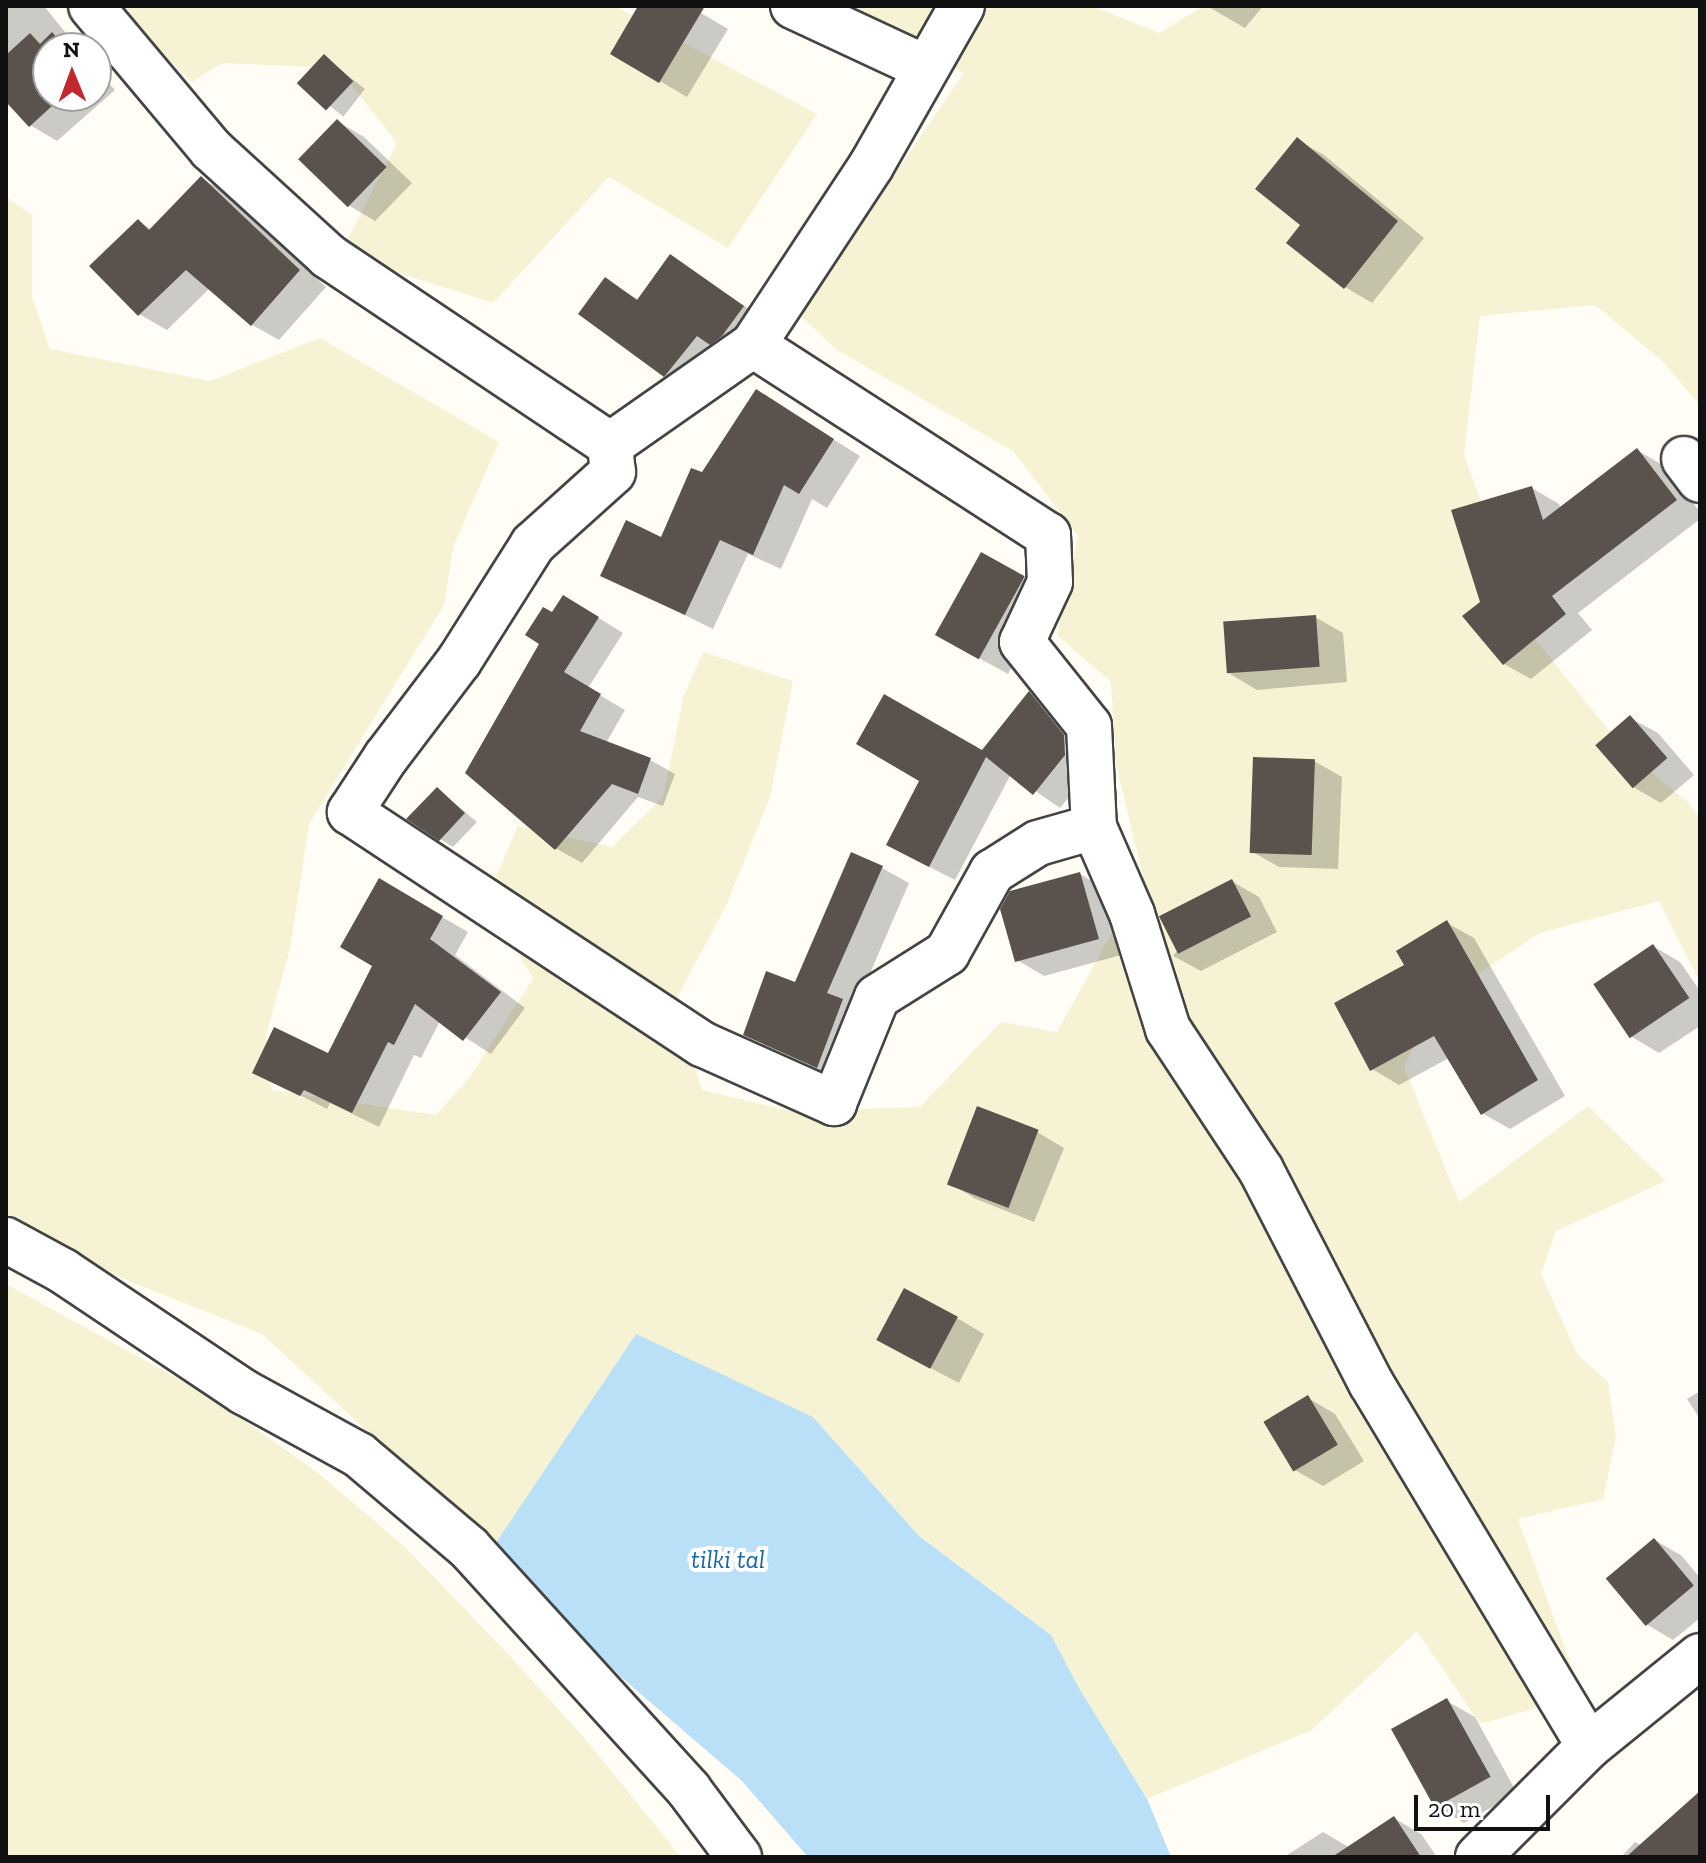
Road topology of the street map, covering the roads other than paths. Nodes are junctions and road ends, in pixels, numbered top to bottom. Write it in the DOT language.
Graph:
graph roads {
  1 [pos="91,6"];
  2 [pos="793,6"];
  3 [pos="962,6"];
  4 [pos="924,67"];
  5 [pos="753,345"];
  6 [pos="610,445"];
  7 [pos="1094,827"];
  8 [pos="6,1240"];
  9 [pos="1700,1656"];
  10 [pos="1589,1746"];
  11 [pos="739,1857"];
  12 [pos="1478,1857"];
  1 -- 6 [label="street"];
  2 -- 4 [label="street"];
  3 -- 4 [label="street"];
  4 -- 5 [label="street"];
  5 -- 6 [label="street"];
  5 -- 7 [label="street"];
  6 -- 7 [label="street"];
  7 -- 10 [label="street"];
  8 -- 11 [label="street"];
  9 -- 10 [label="street"];
  10 -- 12 [label="street"];
}
